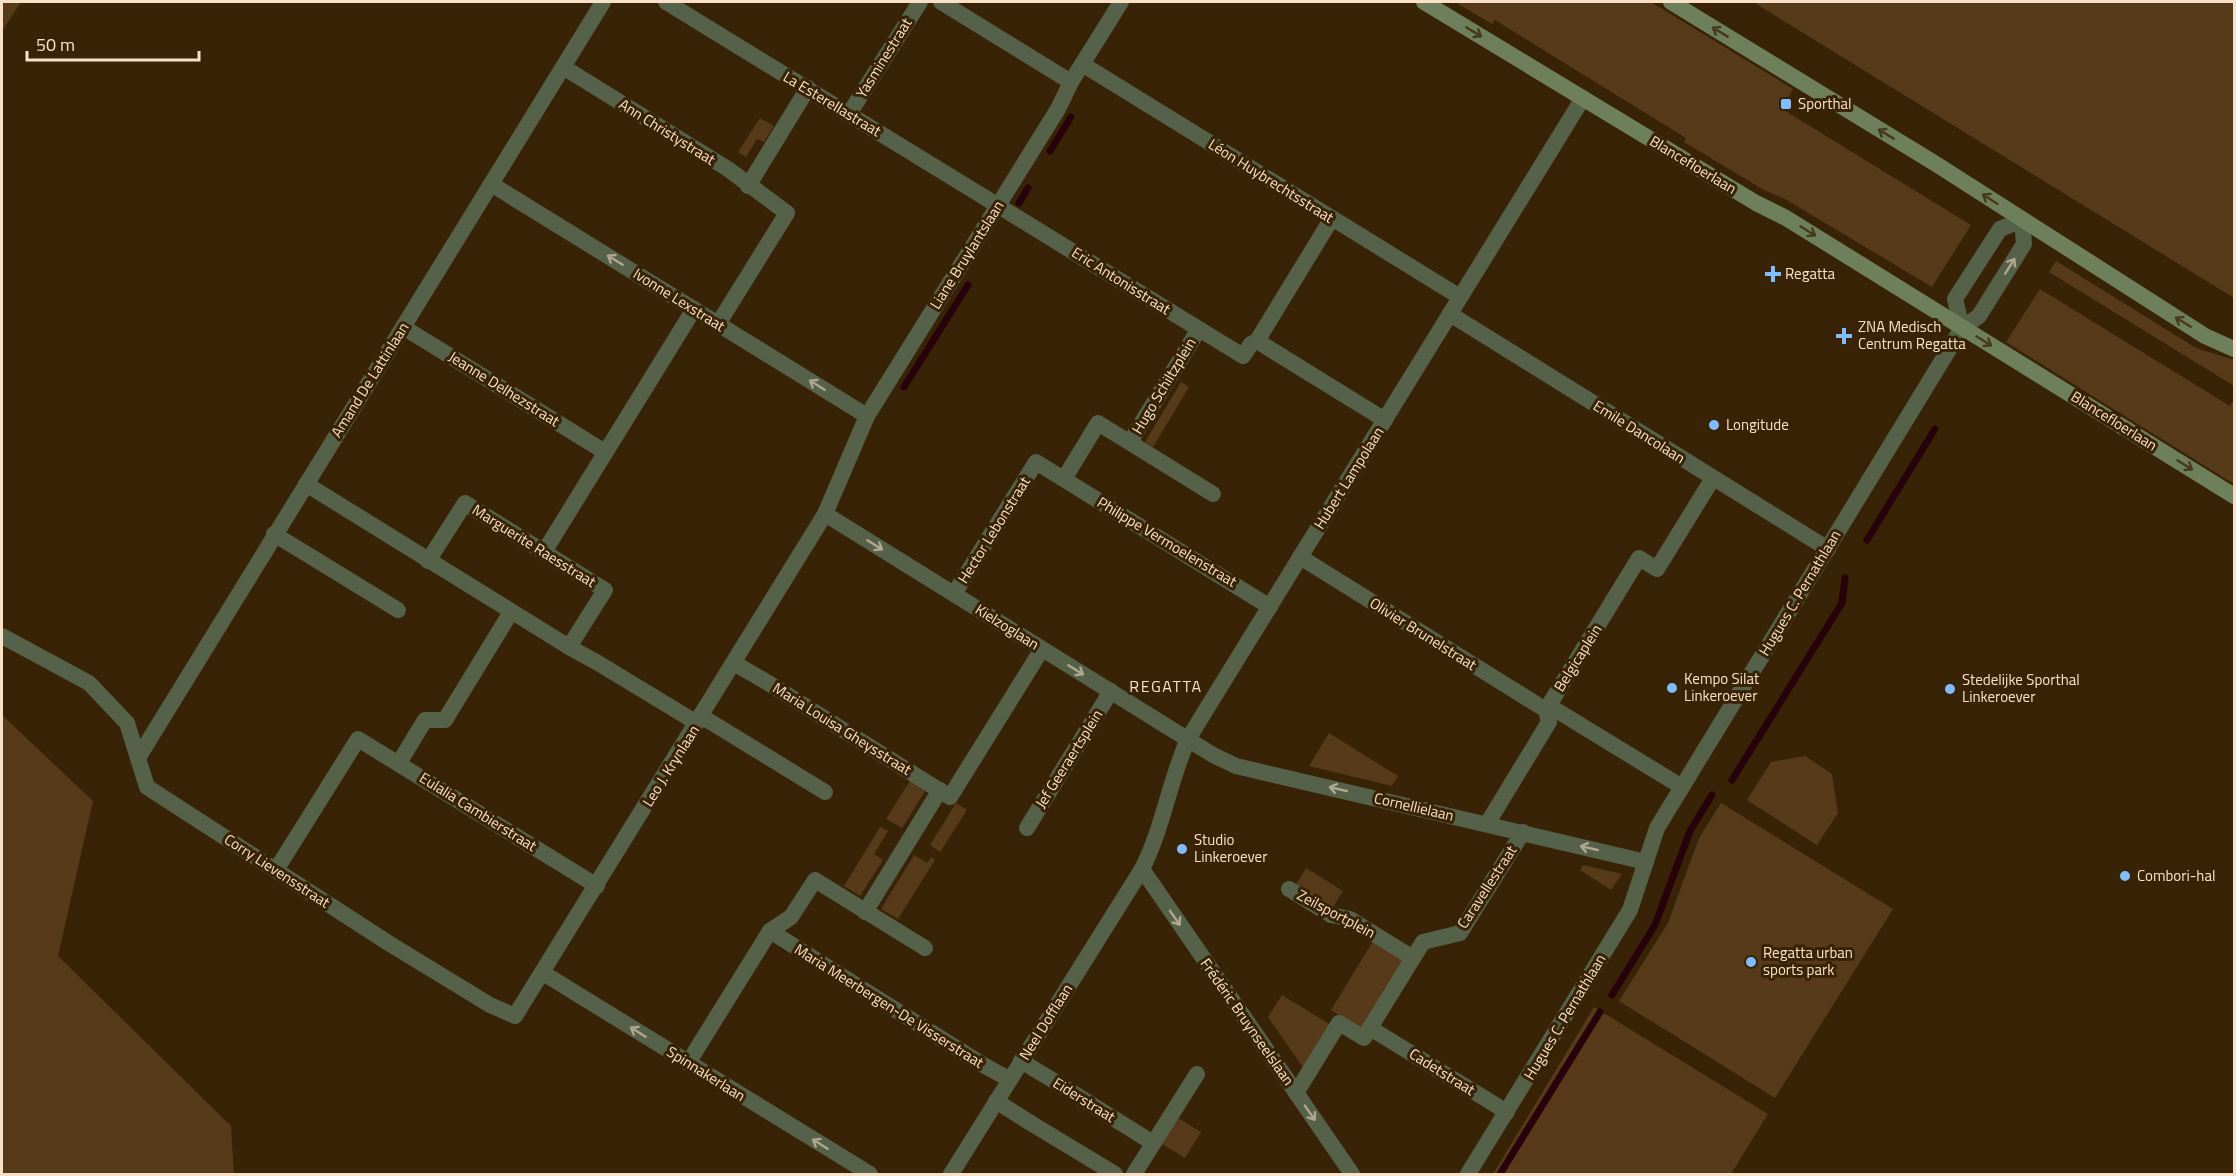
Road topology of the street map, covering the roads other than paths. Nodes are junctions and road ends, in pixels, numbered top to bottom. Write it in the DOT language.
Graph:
graph roads {
  1 [pos="603,2"];
  2 [pos="666,2"];
  3 [pos="920,2"];
  4 [pos="941,2"];
  5 [pos="1121,2"];
  6 [pos="1424,2"];
  7 [pos="1671,2"];
  8 [pos="1082,64"];
  9 [pos="563,67"];
  10 [pos="1071,82"];
  11 [pos="808,88"];
  12 [pos="1582,98"];
  13 [pos="849,114"];
  14 [pos="491,184"];
  15 [pos="748,186"];
  16 [pos="999,205"];
  17 [pos="1332,218"];
  18 [pos="2022,220"];
  19 [pos="1460,297"];
  20 [pos="694,309"];
  21 [pos="1450,314"];
  22 [pos="718,324"];
  23 [pos="403,327"];
  24 [pos="1962,328"];
  25 [pos="1199,329"];
  26 [pos="1257,341"];
  27 [pos="2235,349"];
  28 [pos="867,416"];
  29 [pos="1385,420"];
  30 [pos="1130,442"];
  31 [pos="605,452"];
  32 [pos="1713,478"];
  33 [pos="1064,479"];
  34 [pos="306,484"];
  35 [pos="1213,494"];
  36 [pos="2235,496"];
  37 [pos="825,514"];
  38 [pos="274,534"];
  39 [pos="1828,549"];
  40 [pos="544,552"];
  41 [pos="1300,557"];
  42 [pos="428,561"];
  43 [pos="954,594"];
  44 [pos="1270,607"];
  45 [pos="398,610"];
  46 [pos="511,612"];
  47 [pos="2,636"];
  48 [pos="568,647"];
  49 [pos="1042,649"];
  50 [pos="734,663"];
  51 [pos="1111,691"];
  52 [pos="1546,710"];
  53 [pos="699,720"];
  54 [pos="1188,739"];
  55 [pos="138,758"];
  56 [pos="399,763"];
  57 [pos="1682,787"];
  58 [pos="825,792"];
  59 [pos="945,793"];
  60 [pos="1486,824"];
  61 [pos="1027,828"];
  62 [pos="1522,832"];
  63 [pos="1646,862"];
  64 [pos="1142,869"];
  65 [pos="276,870"];
  66 [pos="597,885"];
  67 [pos="1289,889"];
  68 [pos="866,912"];
  69 [pos="770,931"];
  70 [pos="925,948"];
  71 [pos="1415,955"];
  72 [pos="543,974"];
  73 [pos="515,1016"];
  74 [pos="1373,1029"];
  75 [pos="1021,1061"];
  76 [pos="688,1063"];
  77 [pos="1197,1074"];
  78 [pos="1009,1079"];
  79 [pos="1296,1093"];
  80 [pos="996,1101"];
  81 [pos="1507,1112"];
  82 [pos="1150,1142"];
  83 [pos="870,1174"];
  84 [pos="951,1174"];
  85 [pos="1115,1174"];
  86 [pos="1134,1174"];
  87 [pos="1352,1174"];
  88 [pos="1468,1174"];
  1 -- 9 [label="street, Amand De Lattinlaan"];
  2 -- 11 [label="street, La Esterellastraat"];
  3 -- 13 [label="street, Yasminestraat"];
  4 -- 10 [label="street"];
  5 -- 8 [label="street, Liane Bruylantslaan"];
  6 -- 12 [label="main road, Blancefloerlaan, one-way"];
  18 -- 7 [label="main road, one-way"];
  8 -- 10 [label="street, Liane Bruylantslaan"];
  8 -- 17 [label="street, Léon Huybrechtsstraat"];
  9 -- 14 [label="street, Amand De Lattinlaan"];
  9 -- 15 [label="street, Ann Christystraat"];
  10 -- 16 [label="street, Liane Bruylantslaan"];
  11 -- 13 [label="street, La Esterellastraat"];
  11 -- 15 [label="street"];
  12 -- 19 [label="street, Hubert Lampolaan"];
  12 -- 24 [label="main road, Blancefloerlaan, one-way"];
  13 -- 16 [label="street, La Esterellastraat"];
  20 -- 14 [label="street, Ivonne Lexstraat, one-way"];
  14 -- 23 [label="street, Amand De Lattinlaan"];
  15 -- 22 [label="street, Ann Christystraat"];
  16 -- 25 [label="street, Eric Antonisstraat"];
  16 -- 28 [label="street, Liane Bruylantslaan"];
  17 -- 19 [label="street, Léon Huybrechtsstraat"];
  17 -- 26 [label="street"];
  24 -- 18 [label="street, one-way"];
  18 -- 24 [label="street"];
  27 -- 18 [label="main road, one-way"];
  19 -- 21 [label="street, Hubert Lampolaan"];
  20 -- 22 [label="street, Ivonne Lexstraat"];
  20 -- 31 [label="street"];
  21 -- 29 [label="street, Hubert Lampolaan"];
  21 -- 32 [label="street, Emile Dancolaan"];
  28 -- 22 [label="street, Ivonne Lexstraat, one-way"];
  23 -- 31 [label="street, Jeanne Delhezstraat"];
  23 -- 34 [label="street, Amand De Lattinlaan"];
  24 -- 36 [label="main road, Blancefloerlaan, one-way"];
  24 -- 39 [label="street, Hugues C. Pernathlaan"];
  25 -- 26 [label="street, Eric Antonisstraat"];
  25 -- 30 [label="street, Hugo Schiltzplein"];
  26 -- 29 [label="street"];
  28 -- 37 [label="street, Liane Bruylantslaan"];
  29 -- 41 [label="street, Hubert Lampolaan"];
  30 -- 33 [label="street, Hugo Schiltzplein"];
  30 -- 35 [label="street, Hugo Schiltzplein"];
  31 -- 40 [label="street"];
  32 -- 39 [label="street, Emile Dancolaan"];
  32 -- 52 [label="street, Belgicaplein"];
  33 -- 43 [label="street, Hector Lebonstraat"];
  33 -- 44 [label="street, Philippe Vermoelenstraat"];
  34 -- 38 [label="street, Amand De Lattinlaan"];
  34 -- 42 [label="street"];
  37 -- 43 [label="street, Kielzoglaan, one-way"];
  37 -- 50 [label="street, Leo J. Krynlaan"];
  38 -- 45 [label="street"];
  38 -- 55 [label="street, Amand De Lattinlaan"];
  39 -- 57 [label="street, Hugues C. Pernathlaan"];
  40 -- 42 [label="street, Marguerite Raesstraat"];
  40 -- 48 [label="street, Marguerite Raesstraat"];
  41 -- 44 [label="street, Hubert Lampolaan"];
  41 -- 52 [label="street, Olivier Brunelstraat"];
  42 -- 46 [label="street"];
  43 -- 49 [label="street, Kielzoglaan"];
  44 -- 54 [label="street, Hubert Lampolaan"];
  46 -- 48 [label="street"];
  46 -- 56 [label="street"];
  47 -- 55 [label="street, Corry Lievensstraat"];
  48 -- 53 [label="street"];
  49 -- 51 [label="street, Kielzoglaan, one-way"];
  49 -- 59 [label="street"];
  50 -- 53 [label="street, Leo J. Krynlaan"];
  50 -- 59 [label="street, Maria Louisa Gheysstraat"];
  51 -- 54 [label="street, Kielzoglaan"];
  51 -- 61 [label="street, Jef Geeraertsplein"];
  52 -- 57 [label="street, Olivier Brunelstraat"];
  52 -- 60 [label="street, Belgicaplein"];
  53 -- 58 [label="street"];
  53 -- 66 [label="street, Leo J. Krynlaan"];
  60 -- 54 [label="street, Cornellielaan, one-way"];
  54 -- 64 [label="street, Hubert Lampolaan"];
  55 -- 65 [label="street, Corry Lievensstraat"];
  56 -- 65 [label="street, Eulalia Cambierstraat"];
  56 -- 66 [label="street, Eulalia Cambierstraat"];
  57 -- 63 [label="street, Hugues C. Pernathlaan"];
  59 -- 68 [label="street"];
  60 -- 62 [label="street, Cornellielaan"];
  63 -- 62 [label="street, Cornellielaan, one-way"];
  62 -- 71 [label="street, Caravellestraat"];
  63 -- 81 [label="street, Hugues C. Pernathlaan"];
  64 -- 75 [label="street, Neel Dofflaan"];
  64 -- 79 [label="street, Frédéric Bruynseelslaan, one-way"];
  65 -- 73 [label="street, Corry Lievensstraat"];
  66 -- 72 [label="street, Leo J. Krynlaan"];
  67 -- 71 [label="street, Zeilsportplein"];
  68 -- 69 [label="street"];
  68 -- 70 [label="street"];
  69 -- 76 [label="street"];
  69 -- 78 [label="street, Maria Meerbergen-De Visserstraat"];
  71 -- 74 [label="street"];
  72 -- 73 [label="street, Leo J. Krynlaan"];
  76 -- 72 [label="street, Spinnakerlaan, one-way"];
  74 -- 79 [label="street"];
  74 -- 81 [label="street, Cadetstraat"];
  75 -- 78 [label="street, Neel Dofflaan"];
  75 -- 82 [label="street, Eiderstraat"];
  83 -- 76 [label="street, Spinnakerlaan, one-way"];
  77 -- 82 [label="street"];
  78 -- 80 [label="street, Neel Dofflaan"];
  79 -- 87 [label="street, Frédéric Bruynseelslaan, one-way"];
  80 -- 84 [label="street, Neel Dofflaan"];
  80 -- 85 [label="street"];
  81 -- 88 [label="street, Hugues C. Pernathlaan"];
  82 -- 86 [label="street"];
}
